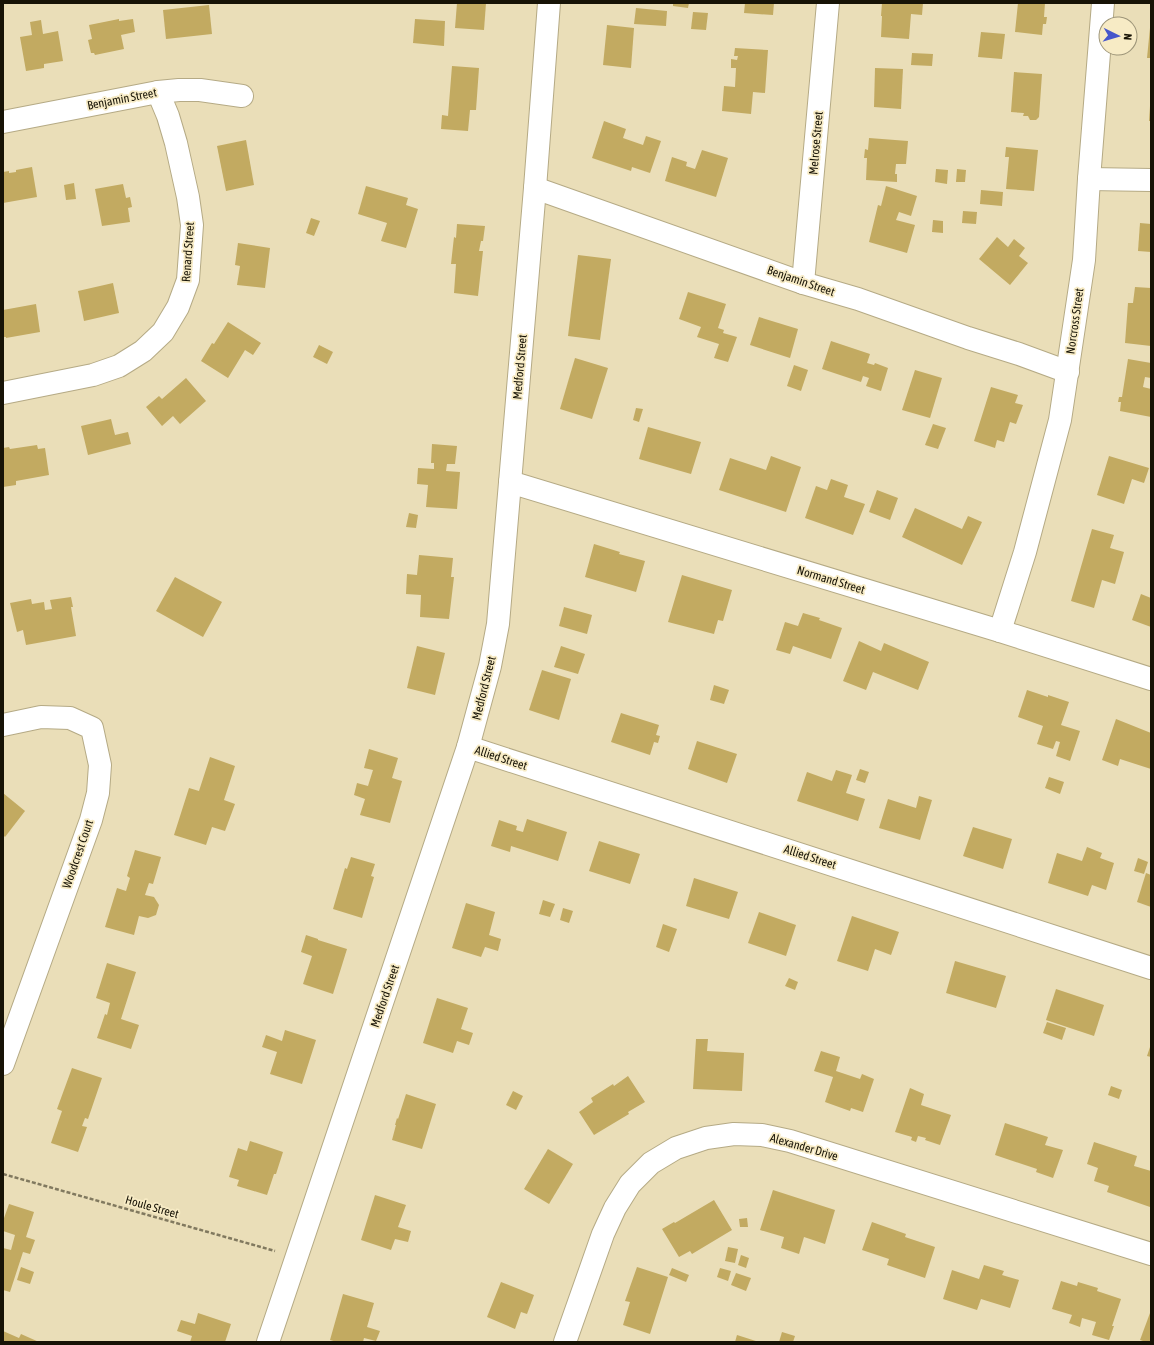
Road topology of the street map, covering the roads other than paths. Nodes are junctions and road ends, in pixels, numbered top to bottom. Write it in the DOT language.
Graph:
graph roads {
  1 [pos="549,3"];
  2 [pos="828,3"];
  3 [pos="1103,3"];
  4 [pos="158,92"];
  5 [pos="242,96"];
  6 [pos="3,122"];
  7 [pos="1089,179"];
  8 [pos="1151,180"];
  9 [pos="535,188"];
  10 [pos="803,282"];
  11 [pos="1068,372"];
  12 [pos="3,393"];
  13 [pos="510,482"];
  14 [pos="1000,631"];
  15 [pos="1151,679"];
  16 [pos="3,725"];
  17 [pos="468,747"];
  18 [pos="1151,968"];
  19 [pos="3,1064"];
  20 [pos="1151,1254"];
  21 [pos="268,1342"];
  22 [pos="565,1342"];
  1 -- 9 [label="street, Medford Street"];
  2 -- 10 [label="street, Melrose Street"];
  3 -- 7 [label="street, Norcross Street"];
  4 -- 5 [label="street, Benjamin Street"];
  4 -- 6 [label="street, Benjamin Street"];
  4 -- 12 [label="street, Renard Street"];
  7 -- 8 [label="street"];
  7 -- 11 [label="street, Norcross Street"];
  9 -- 10 [label="street, Benjamin Street"];
  9 -- 13 [label="street, Medford Street"];
  10 -- 11 [label="street, Benjamin Street"];
  11 -- 14 [label="street, Norcross Street"];
  13 -- 14 [label="street, Normand Street"];
  13 -- 17 [label="street, Medford Street"];
  14 -- 15 [label="street, Normand Street"];
  16 -- 19 [label="street, Woodcrest Court"];
  17 -- 18 [label="street, Allied Street"];
  17 -- 21 [label="street, Medford Street"];
  20 -- 22 [label="street, Alexander Drive"];
}
